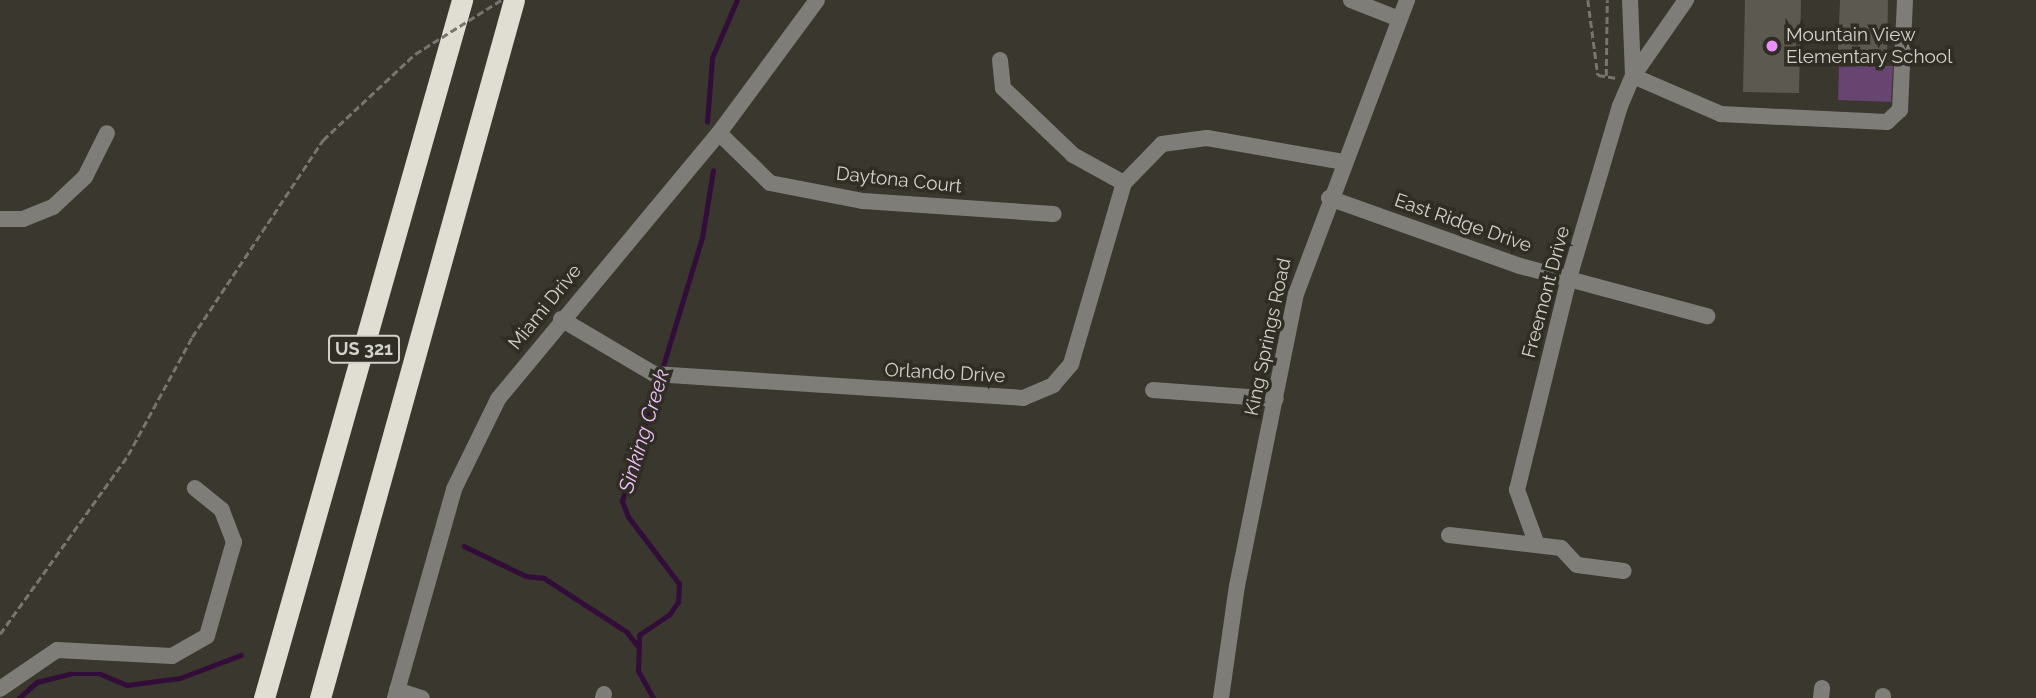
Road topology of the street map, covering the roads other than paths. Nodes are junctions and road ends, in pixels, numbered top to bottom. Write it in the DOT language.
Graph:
graph roads {
  1 [pos="462,0"];
  2 [pos="514,0"];
  3 [pos="817,0"];
  4 [pos="1351,0"];
  5 [pos="1407,0"];
  6 [pos="1630,0"];
  7 [pos="1686,0"];
  8 [pos="1905,0"];
  9 [pos="1399,19"];
  10 [pos="1000,60"];
  11 [pos="1632,78"];
  12 [pos="107,133"];
  13 [pos="719,133"];
  14 [pos="1343,162"];
  15 [pos="1124,183"];
  16 [pos="1329,198"];
  17 [pos="1054,214"];
  18 [pos="0,219"];
  19 [pos="1569,278"];
  20 [pos="1707,316"];
  21 [pos="561,319"];
  22 [pos="1153,390"];
  23 [pos="1276,399"];
  24 [pos="195,488"];
  25 [pos="1449,535"];
  26 [pos="1537,545"];
  27 [pos="1624,571"];
  28 [pos="0,689"];
  29 [pos="396,694"];
  30 [pos="264,698"];
  31 [pos="320,698"];
  32 [pos="422,698"];
  33 [pos="1221,698"];
  1 -- 30 [label="highway, US 321"];
  2 -- 31 [label="highway, US 321"];
  3 -- 13 [label="street, Miami Drive"];
  4 -- 9 [label="street"];
  5 -- 9 [label="street, King Springs Road"];
  6 -- 11 [label="street"];
  7 -- 11 [label="street"];
  8 -- 11 [label="street"];
  9 -- 14 [label="street, King Springs Road"];
  10 -- 15 [label="street"];
  11 -- 19 [label="street, Freemont Drive"];
  12 -- 18 [label="street"];
  13 -- 17 [label="street, Daytona Court"];
  13 -- 21 [label="street, Miami Drive"];
  14 -- 15 [label="street, Orlando Drive"];
  14 -- 16 [label="street, King Springs Road"];
  15 -- 21 [label="street, Orlando Drive"];
  16 -- 19 [label="street, East Ridge Drive"];
  16 -- 23 [label="street, King Springs Road"];
  19 -- 20 [label="street, East Ridge Drive"];
  19 -- 26 [label="street, Freemont Drive"];
  21 -- 29 [label="street, Miami Drive"];
  22 -- 23 [label="street"];
  23 -- 33 [label="street, King Springs Road"];
  24 -- 28 [label="street"];
  25 -- 26 [label="street"];
  26 -- 27 [label="street"];
  29 -- 32 [label="street"];
}
